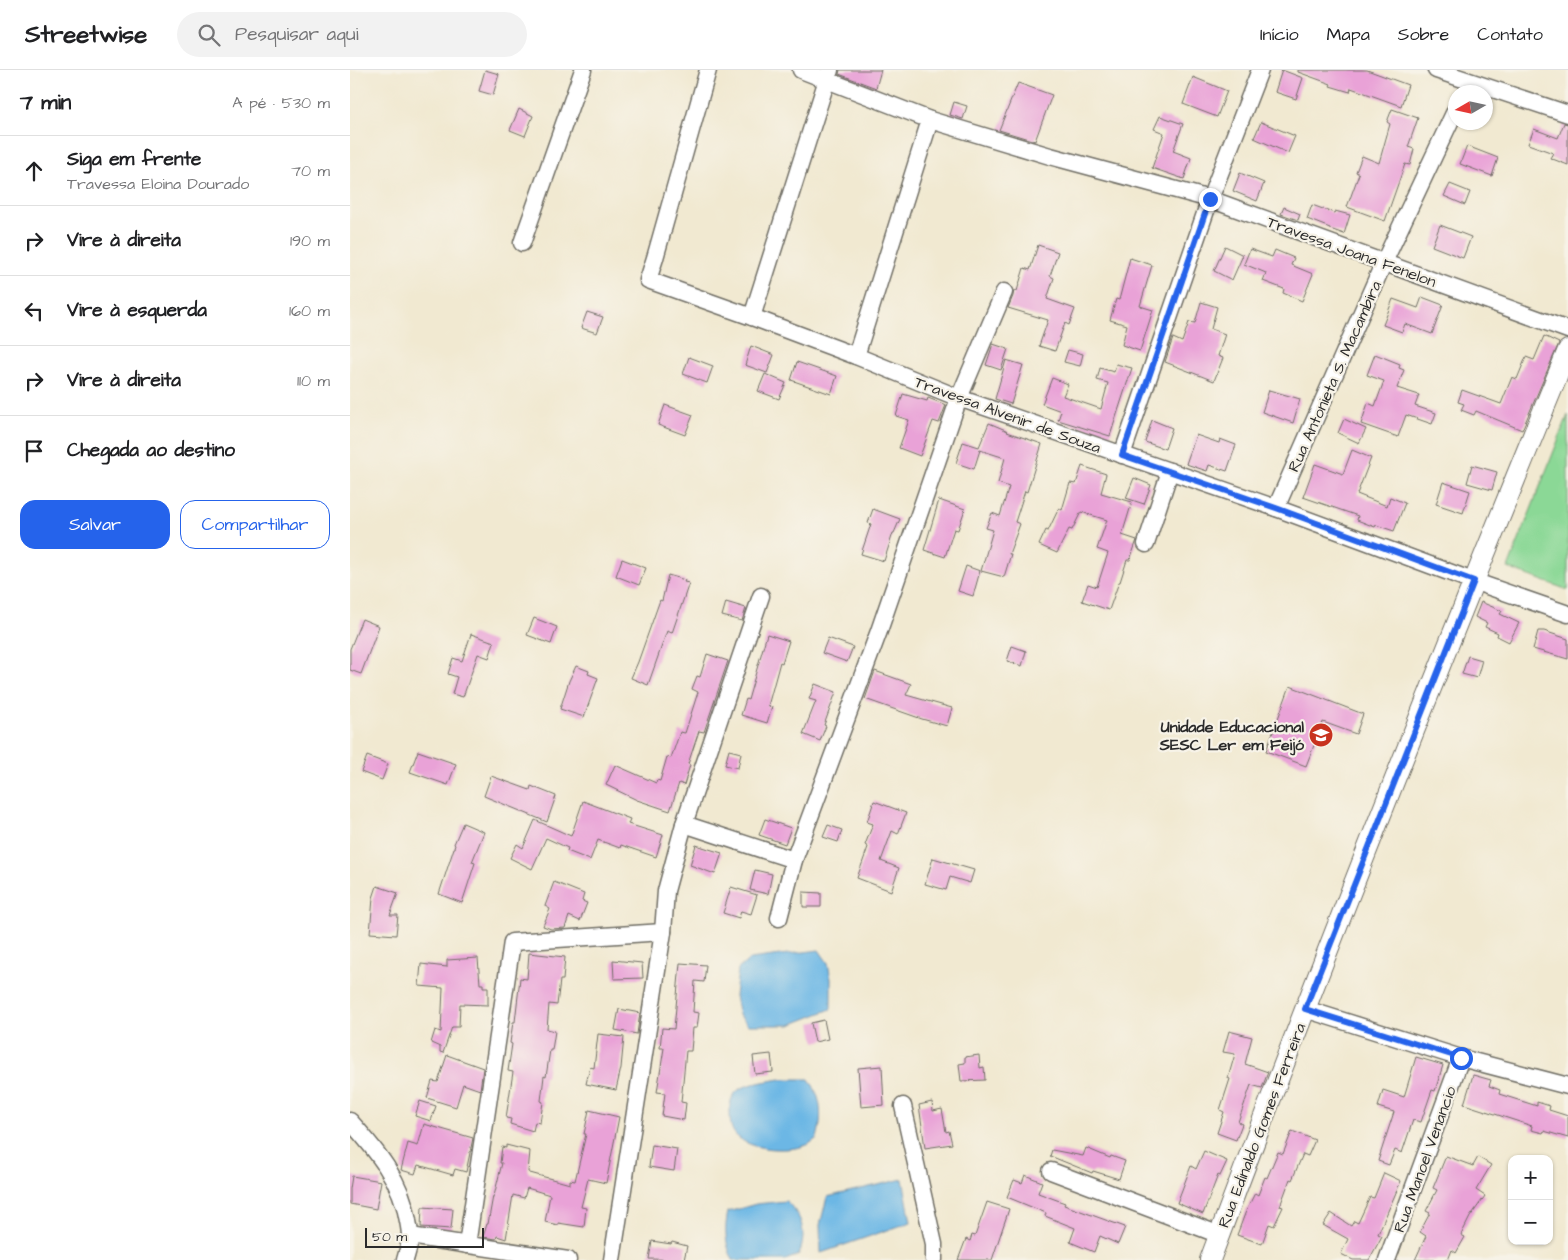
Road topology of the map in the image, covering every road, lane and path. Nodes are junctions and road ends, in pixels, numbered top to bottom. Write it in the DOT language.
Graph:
graph roads {
  1 [pos="583,70"];
  2 [pos="708,70"];
  3 [pos="801,70"];
  4 [pos="1260,70"];
  5 [pos="1436,70"];
  6 [pos="828,75"];
  7 [pos="1468,81"];
  8 [pos="1568,114"];
  9 [pos="930,120"];
  10 [pos="1448,126"];
  11 [pos="1210,199"];
  12 [pos="522,243"];
  13 [pos="1384,262"];
  14 [pos="1004,292"];
  15 [pos="752,317"];
  16 [pos="1568,330"];
  17 [pos="1568,350"];
  18 [pos="856,356"];
  19 [pos="959,398"];
  20 [pos="1122,455"];
  21 [pos="1170,471"];
  22 [pos="1276,508"];
  23 [pos="1146,544"];
  24 [pos="1474,581"];
  25 [pos="761,596"];
  26 [pos="1568,614"];
  27 [pos="684,824"];
  28 [pos="794,860"];
  29 [pos="779,918"];
  30 [pos="663,932"];
  31 [pos="1305,1009"];
  32 [pos="1461,1058"];
  33 [pos="1568,1086"];
  34 [pos="903,1106"];
  35 [pos="350,1121"];
  36 [pos="1051,1171"];
  37 [pos="1220,1235"];
  38 [pos="410,1236"];
  39 [pos="467,1245"];
  40 [pos="405,1260"];
  41 [pos="568,1260"];
  42 [pos="612,1260"];
  43 [pos="934,1260"];
  44 [pos="1210,1260"];
  45 [pos="1387,1260"];
  1 -- 12 [label="street"];
  2 -- 15 [label="street, Travessa Alvenir de Souza"];
  3 -- 6 [label="street"];
  4 -- 11 [label="street"];
  5 -- 7 [label="street"];
  6 -- 9 [label="street, Travessa Joana Fenelon"];
  6 -- 15 [label="street"];
  7 -- 8 [label="street"];
  9 -- 11 [label="street, Travessa Joana Fenelon"];
  9 -- 18 [label="street"];
  10 -- 13 [label="street, Rua Antonieta S. Macambira"];
  11 -- 13 [label="street, Travessa Joana Fenelon"];
  11 -- 20 [label="street"];
  13 -- 16 [label="street, Travessa Joana Fenelon"];
  13 -- 22 [label="street, Rua Antonieta S. Macambira"];
  14 -- 19 [label="street"];
  15 -- 18 [label="street, Travessa Alvenir de Souza"];
  17 -- 24 [label="street, Rua Edinaldo Gomes Ferreira"];
  18 -- 19 [label="street, Travessa Alvenir de Souza"];
  19 -- 20 [label="street, Travessa Alvenir de Souza"];
  19 -- 28 [label="street"];
  20 -- 21 [label="street, Travessa Alvenir de Souza"];
  21 -- 22 [label="street, Travessa Alvenir de Souza"];
  21 -- 23 [label="street"];
  22 -- 24 [label="street, Travessa Alvenir de Souza"];
  24 -- 26 [label="street, Travessa Alvenir de Souza"];
  24 -- 31 [label="street, Rua Edinaldo Gomes Ferreira"];
  25 -- 27 [label="street"];
  27 -- 28 [label="street"];
  27 -- 30 [label="street"];
  28 -- 29 [label="street"];
  30 -- 39 [label="street"];
  30 -- 42 [label="street"];
  31 -- 32 [label="street"];
  31 -- 37 [label="street, Rua Edinaldo Gomes Ferreira"];
  32 -- 33 [label="street"];
  32 -- 45 [label="street, Rua Manoel Venancio"];
  34 -- 43 [label="street"];
  35 -- 38 [label="street"];
  36 -- 37 [label="street"];
  37 -- 44 [label="street, Rua Edinaldo Gomes Ferreira"];
  38 -- 39 [label="street"];
  38 -- 40 [label="street"];
  39 -- 41 [label="street"];
}
